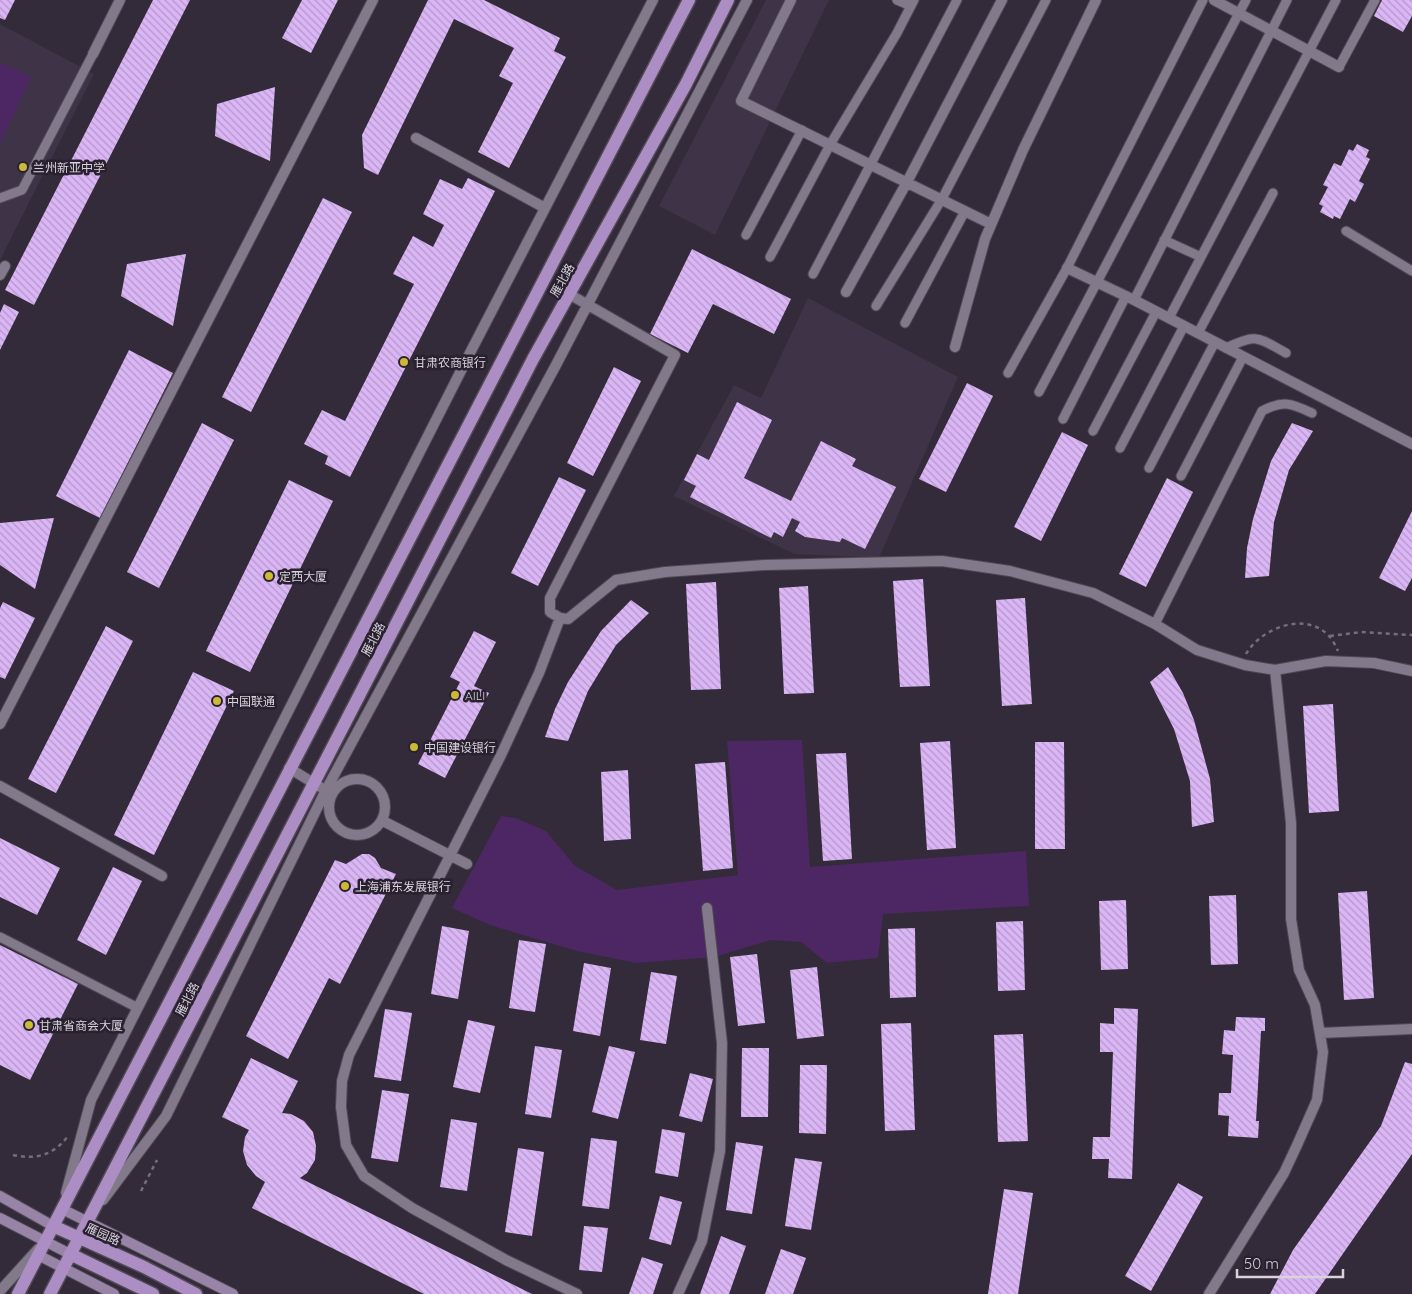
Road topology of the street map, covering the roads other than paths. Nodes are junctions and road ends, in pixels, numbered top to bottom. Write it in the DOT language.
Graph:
graph roads {
  1 [pos="120,0"];
  2 [pos="373,0"];
  3 [pos="653,0"];
  4 [pos="689,0"];
  5 [pos="728,0"];
  6 [pos="747,0"];
  7 [pos="791,0"];
  8 [pos="897,0"];
  9 [pos="957,0"];
  10 [pos="1002,0"];
  11 [pos="1046,0"];
  12 [pos="1096,0"];
  13 [pos="1203,0"];
  14 [pos="1214,0"];
  15 [pos="1246,0"];
  16 [pos="1287,0"];
  17 [pos="1336,0"];
  18 [pos="1375,0"];
  19 [pos="912,3"];
  20 [pos="1239,14"];
  21 [pos="1270,32"];
  22 [pos="1310,51"];
  23 [pos="93,54"];
  24 [pos="1339,67"];
  25 [pos="802,130"];
  26 [pos="416,138"];
  27 [pos="831,143"];
  28 [pos="871,165"];
  29 [pos="907,182"];
  30 [pos="1272,193"];
  31 [pos="0,198"];
  32 [pos="942,198"];
  33 [pos="545,208"];
  34 [pos="966,211"];
  35 [pos="991,224"];
  36 [pos="1346,231"];
  37 [pos="746,235"];
  38 [pos="1164,240"];
  39 [pos="770,257"];
  40 [pos="1201,257"];
  41 [pos="5,266"];
  42 [pos="1067,268"];
  43 [pos="1412,271"];
  44 [pos="813,274"];
  45 [pos="0,276"];
  46 [pos="1097,282"];
  47 [pos="846,292"];
  48 [pos="569,294"];
  49 [pos="1130,298"];
  50 [pos="587,305"];
  51 [pos="876,306"];
  52 [pos="1156,312"];
  53 [pos="1169,318"];
  54 [pos="905,323"];
  55 [pos="1184,326"];
  56 [pos="1198,333"];
  57 [pos="1215,342"];
  58 [pos="955,346"];
  59 [pos="1226,348"];
  60 [pos="1286,353"];
  61 [pos="1243,357"];
  62 [pos="1008,373"];
  63 [pos="1038,392"];
  64 [pos="1312,413"];
  65 [pos="1063,419"];
  66 [pos="1093,431"];
  67 [pos="1412,444"];
  68 [pos="1120,448"];
  69 [pos="1149,468"];
  70 [pos="1181,476"];
  71 [pos="560,618"];
  72 [pos="1155,624"];
  73 [pos="1275,670"];
  74 [pos="1412,672"];
  75 [pos="0,724"];
  76 [pos="290,768"];
  77 [pos="314,783"];
  78 [pos="0,786"];
  79 [pos="329,792"];
  80 [pos="382,821"];
  81 [pos="450,854"];
  82 [pos="467,864"];
  83 [pos="162,876"];
  84 [pos="707,908"];
  85 [pos="0,937"];
  86 [pos="138,1008"];
  87 [pos="1412,1029"];
  88 [pos="1320,1033"];
  89 [pos="0,1196"];
  90 [pos="62,1209"];
  91 [pos="0,1218"];
  92 [pos="88,1221"];
  93 [pos="53,1226"];
  94 [pos="79,1239"];
  95 [pos="45,1241"];
  96 [pos="70,1254"];
  97 [pos="38,1255"];
  98 [pos="63,1268"];
  99 [pos="0,1291"];
  100 [pos="18,1294"];
  101 [pos="50,1294"];
  102 [pos="57,1294"];
  103 [pos="114,1294"];
  104 [pos="153,1294"];
  105 [pos="196,1294"];
  106 [pos="233,1294"];
  107 [pos="577,1294"];
  108 [pos="678,1294"];
  109 [pos="1209,1294"];
  1 -- 23 [label="street"];
  2 -- 75 [label="street"];
  3 -- 33 [label="street"];
  4 -- 76 [label="main road, 雁北路"];
  5 -- 48 [label="main road, 雁北路"];
  6 -- 50 [label="street"];
  7 -- 25 [label="street"];
  8 -- 19 [label="lane"];
  9 -- 28 [label="lane"];
  10 -- 29 [label="street"];
  11 -- 32 [label="lane"];
  12 -- 35 [label="street"];
  13 -- 42 [label="lane"];
  14 -- 20 [label="street"];
  15 -- 20 [label="lane"];
  16 -- 21 [label="lane"];
  17 -- 22 [label="lane"];
  18 -- 24 [label="lane"];
  19 -- 27 [label="lane"];
  20 -- 21 [label="street"];
  20 -- 46 [label="lane"];
  21 -- 22 [label="street"];
  21 -- 38 [label="lane"];
  22 -- 24 [label="street"];
  22 -- 40 [label="lane"];
  23 -- 31 [label="lane"];
  25 -- 27 [label="street"];
  25 -- 37 [label="lane"];
  26 -- 33 [label="street"];
  27 -- 28 [label="street"];
  27 -- 39 [label="lane"];
  28 -- 29 [label="street"];
  28 -- 44 [label="lane"];
  29 -- 32 [label="street"];
  29 -- 47 [label="street"];
  30 -- 56 [label="lane"];
  32 -- 34 [label="street"];
  32 -- 51 [label="lane"];
  33 -- 86 [label="street"];
  34 -- 35 [label="street"];
  34 -- 54 [label="lane"];
  35 -- 58 [label="street"];
  36 -- 43 [label="lane"];
  38 -- 40 [label="lane"];
  38 -- 49 [label="lane"];
  40 -- 53 [label="lane"];
  41 -- 45 [label="street"];
  42 -- 46 [label="street"];
  42 -- 62 [label="lane"];
  46 -- 49 [label="street"];
  46 -- 63 [label="lane"];
  48 -- 50 [label="street"];
  48 -- 77 [label="main road, 雁北路"];
  49 -- 52 [label="street"];
  49 -- 65 [label="lane"];
  50 -- 71 [label="street"];
  50 -- 79 [label="street"];
  52 -- 53 [label="street"];
  52 -- 66 [label="lane"];
  53 -- 55 [label="street"];
  55 -- 56 [label="street"];
  55 -- 68 [label="lane"];
  56 -- 57 [label="street"];
  57 -- 59 [label="street"];
  57 -- 69 [label="lane"];
  59 -- 60 [label="lane"];
  59 -- 61 [label="street"];
  61 -- 67 [label="street"];
  61 -- 70 [label="lane"];
  64 -- 72 [label="lane"];
  71 -- 72 [label="street"];
  71 -- 81 [label="street"];
  72 -- 73 [label="street"];
  73 -- 74 [label="street"];
  73 -- 88 [label="street"];
  76 -- 77 [label="street"];
  76 -- 90 [label="main road, 雁北路"];
  77 -- 79 [label="street"];
  77 -- 92 [label="main road, 雁北路"];
  78 -- 83 [label="street"];
  79 -- 80 [label="street"];
  79 -- 80 [label="street"];
  79 -- 92 [label="street"];
  80 -- 81 [label="street"];
  81 -- 82 [label="street"];
  81 -- 107 [label="street"];
  84 -- 108 [label="street"];
  85 -- 86 [label="lane"];
  86 -- 90 [label="street"];
  87 -- 88 [label="street"];
  88 -- 109 [label="street"];
  89 -- 93 [label="main road, 雁园路"];
  90 -- 92 [label="main road, 雁园路"];
  90 -- 93 [label="main road, 雁北路"];
  91 -- 95 [label="main road"];
  92 -- 94 [label="main road, 雁北路"];
  92 -- 106 [label="main road, 雁园路"];
  93 -- 94 [label="main road, 雁园路"];
  93 -- 95 [label="main road, 雁北路"];
  94 -- 96 [label="main road, 雁北路"];
  94 -- 105 [label="main road, 雁园路"];
  95 -- 96 [label="main road"];
  95 -- 97 [label="main road, 雁北路"];
  95 -- 99 [label="street"];
  96 -- 98 [label="main road, 雁北路"];
  96 -- 104 [label="main road"];
  97 -- 98 [label="main road"];
  97 -- 100 [label="main road, 雁北路"];
  98 -- 101 [label="main road, 雁北路"];
  98 -- 102 [label="street"];
  98 -- 103 [label="main road"];
}
